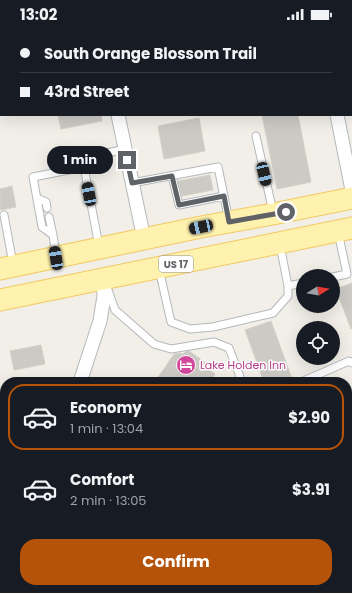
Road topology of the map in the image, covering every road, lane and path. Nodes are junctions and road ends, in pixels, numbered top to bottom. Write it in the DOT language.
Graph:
graph roads {
  1 [pos="118,116"];
  2 [pos="337,116"];
  3 [pos="256,136"];
  4 [pos="125,149"];
  5 [pos="84,167"];
  6 [pos="183,173"];
  7 [pos="172,176"];
  8 [pos="188,179"];
  9 [pos="132,183"];
  10 [pos="352,190"];
  11 [pos="199,193"];
  12 [pos="224,196"];
  13 [pos="37,198"];
  14 [pos="352,198"];
  15 [pos="205,200"];
  16 [pos="47,208"];
  17 [pos="273,214"];
  18 [pos="4,215"];
  19 [pos="49,217"];
  20 [pos="229,222"];
  21 [pos="345,229"];
  22 [pos="53,235"];
  23 [pos="144,239"];
  24 [pos="279,243"];
  25 [pos="99,248"];
  26 [pos="56,258"];
  27 [pos="7,268"];
  28 [pos="158,268"];
  29 [pos="340,276"];
  30 [pos="103,279"];
  31 [pos="296,284"];
  32 [pos="288,286"];
  33 [pos="0,300"];
  34 [pos="352,363"];
  35 [pos="82,377"];
  36 [pos="240,377"];
  37 [pos="312,377"];
  1 -- 4 [label="street"];
  2 -- 10 [label="street"];
  3 -- 17 [label="lane"];
  4 -- 5 [label="lane"];
  4 -- 9 [label="street"];
  5 -- 13 [label="lane"];
  5 -- 25 [label="lane"];
  6 -- 7 [label="lane"];
  6 -- 8 [label="lane"];
  6 -- 12 [label="lane"];
  7 -- 9 [label="lane"];
  7 -- 15 [label="lane"];
  9 -- 23 [label="street"];
  11 -- 15 [label="lane"];
  12 -- 15 [label="lane"];
  12 -- 20 [label="lane"];
  13 -- 16 [label="lane"];
  13 -- 22 [label="lane"];
  14 -- 17 [label="main road"];
  17 -- 20 [label="main road"];
  18 -- 27 [label="lane"];
  19 -- 22 [label="lane"];
  20 -- 23 [label="main road"];
  21 -- 24 [label="main road, US 17"];
  21 -- 29 [label="lane"];
  22 -- 26 [label="lane"];
  23 -- 25 [label="main road"];
  24 -- 28 [label="main road, US 17"];
  24 -- 32 [label="lane"];
  25 -- 26 [label="main road"];
  26 -- 27 [label="main road"];
  28 -- 30 [label="main road, US 17"];
  28 -- 32 [label="lane"];
  30 -- 33 [label="main road, US 17"];
  30 -- 35 [label="street"];
  30 -- 36 [label="lane"];
  31 -- 32 [label="lane"];
  34 -- 37 [label="lane"];
}
